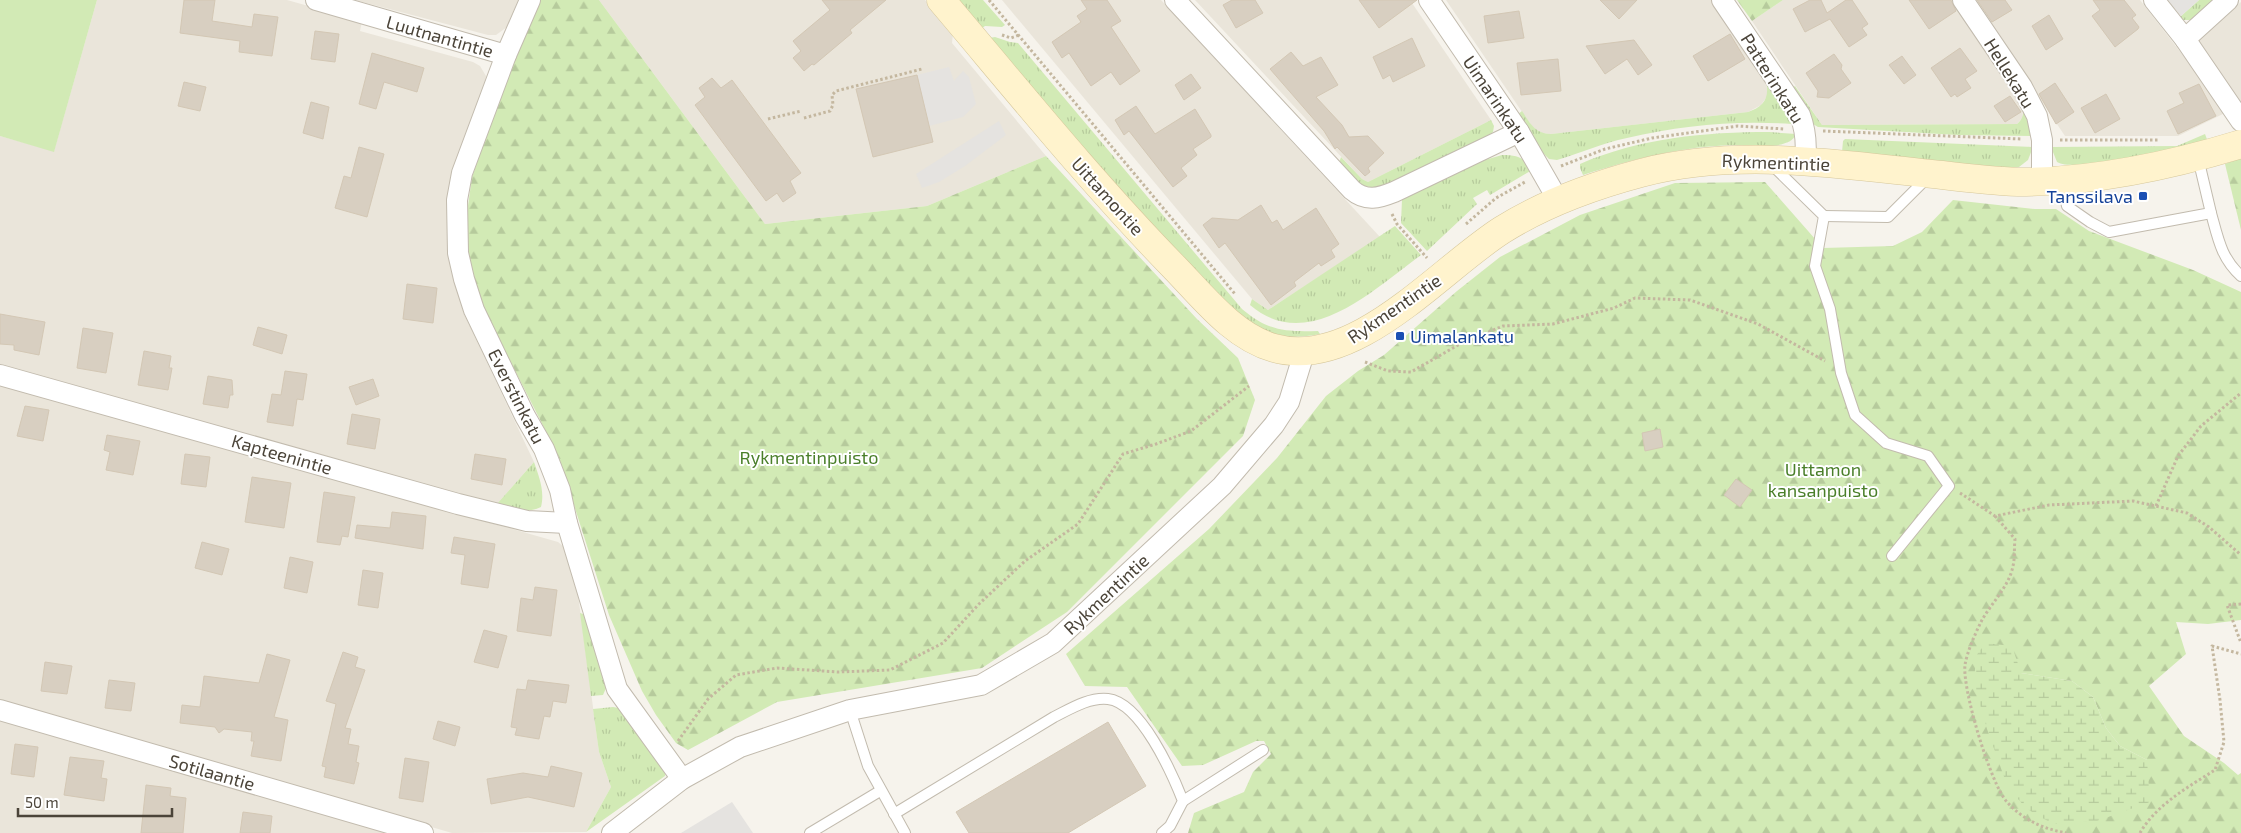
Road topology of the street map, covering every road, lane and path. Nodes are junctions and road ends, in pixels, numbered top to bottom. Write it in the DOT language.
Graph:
graph roads {
  1 [pos="316,0"];
  2 [pos="530,0"];
  3 [pos="941,0"];
  4 [pos="1175,0"];
  5 [pos="1429,0"];
  6 [pos="1722,0"];
  7 [pos="1963,0"];
  8 [pos="2154,0"];
  9 [pos="2228,0"];
  10 [pos="2185,39"];
  11 [pos="506,55"];
  12 [pos="922,70"];
  13 [pos="800,111"];
  14 [pos="804,118"];
  15 [pos="768,119"];
  16 [pos="2241,121"];
  17 [pos="1519,132"];
  18 [pos="2241,144"];
  19 [pos="2198,158"];
  20 [pos="1766,160"];
  21 [pos="1805,161"];
  22 [pos="1930,174"];
  23 [pos="2052,180"];
  24 [pos="1382,197"];
  25 [pos="1558,200"];
  26 [pos="2211,213"];
  27 [pos="1824,216"];
  28 [pos="1427,258"];
  29 [pos="2241,276"];
  30 [pos="1304,353"];
  31 [pos="1365,362"];
  32 [pos="1841,370"];
  33 [pos="0,375"];
  34 [pos="1249,386"];
  35 [pos="2241,393"];
  36 [pos="1949,486"];
  37 [pos="2156,506"];
  38 [pos="1995,516"];
  39 [pos="567,523"];
  40 [pos="2241,555"];
  41 [pos="1892,556"];
  42 [pos="2241,604"];
  43 [pos="2241,643"];
  44 [pos="2241,654"];
  45 [pos="0,710"];
  46 [pos="850,710"];
  47 [pos="1263,750"];
  48 [pos="667,757"];
  49 [pos="682,779"];
  50 [pos="880,791"];
  51 [pos="1183,801"];
  52 [pos="894,814"];
  53 [pos="423,833"];
  54 [pos="612,833"];
  55 [pos="810,833"];
  56 [pos="905,833"];
  57 [pos="1162,833"];
  58 [pos="2066,833"];
  59 [pos="2140,833"];
  1 -- 11 [label="street, Luutnantintie"];
  2 -- 11 [label="street, Everstinkatu"];
  3 -- 30 [label="street, Uittamontie"];
  4 -- 24 [label="street"];
  5 -- 17 [label="street, Uimarinkatu"];
  6 -- 21 [label="street, Patterinkatu"];
  7 -- 23 [label="street, Hellekatu"];
  8 -- 10 [label="street"];
  9 -- 10 [label="street"];
  10 -- 16 [label="street"];
  11 -- 39 [label="street, Everstinkatu"];
  12 -- 14 [label="path"];
  13 -- 15 [label="path"];
  17 -- 24 [label="street"];
  17 -- 25 [label="street, Uimarinkatu"];
  18 -- 19 [label="street, Rykmentintie"];
  19 -- 23 [label="street, Rykmentintie"];
  19 -- 26 [label="lane"];
  20 -- 21 [label="street, Rykmentintie"];
  20 -- 25 [label="street, Rykmentintie"];
  20 -- 27 [label="lane"];
  21 -- 22 [label="street, Rykmentintie"];
  22 -- 23 [label="street, Rykmentintie"];
  22 -- 27 [label="lane"];
  23 -- 26 [label="lane"];
  24 -- 28 [label="path"];
  25 -- 30 [label="street, Rykmentintie"];
  26 -- 29 [label="lane"];
  27 -- 32 [label="lane"];
  30 -- 46 [label="street, Rykmentintie"];
  31 -- 32 [label="path"];
  32 -- 36 [label="lane"];
  33 -- 39 [label="street, Kapteenintie"];
  34 -- 48 [label="path"];
  35 -- 37 [label="path"];
  36 -- 38 [label="path"];
  36 -- 41 [label="lane"];
  37 -- 38 [label="path"];
  37 -- 40 [label="path"];
  38 -- 58 [label="path"];
  39 -- 48 [label="street, Everstinkatu"];
  42 -- 43 [label="path"];
  44 -- 59 [label="path"];
  45 -- 53 [label="street, Sotilaantie"];
  46 -- 49 [label="street, Rykmentintie"];
  46 -- 50 [label="lane"];
  47 -- 51 [label="lane"];
  48 -- 49 [label="street, Everstinkatu"];
  49 -- 54 [label="street, Rykmentintie"];
  50 -- 52 [label="lane"];
  50 -- 55 [label="lane"];
  51 -- 52 [label="lane"];
  51 -- 57 [label="lane"];
  52 -- 56 [label="lane"];
}
